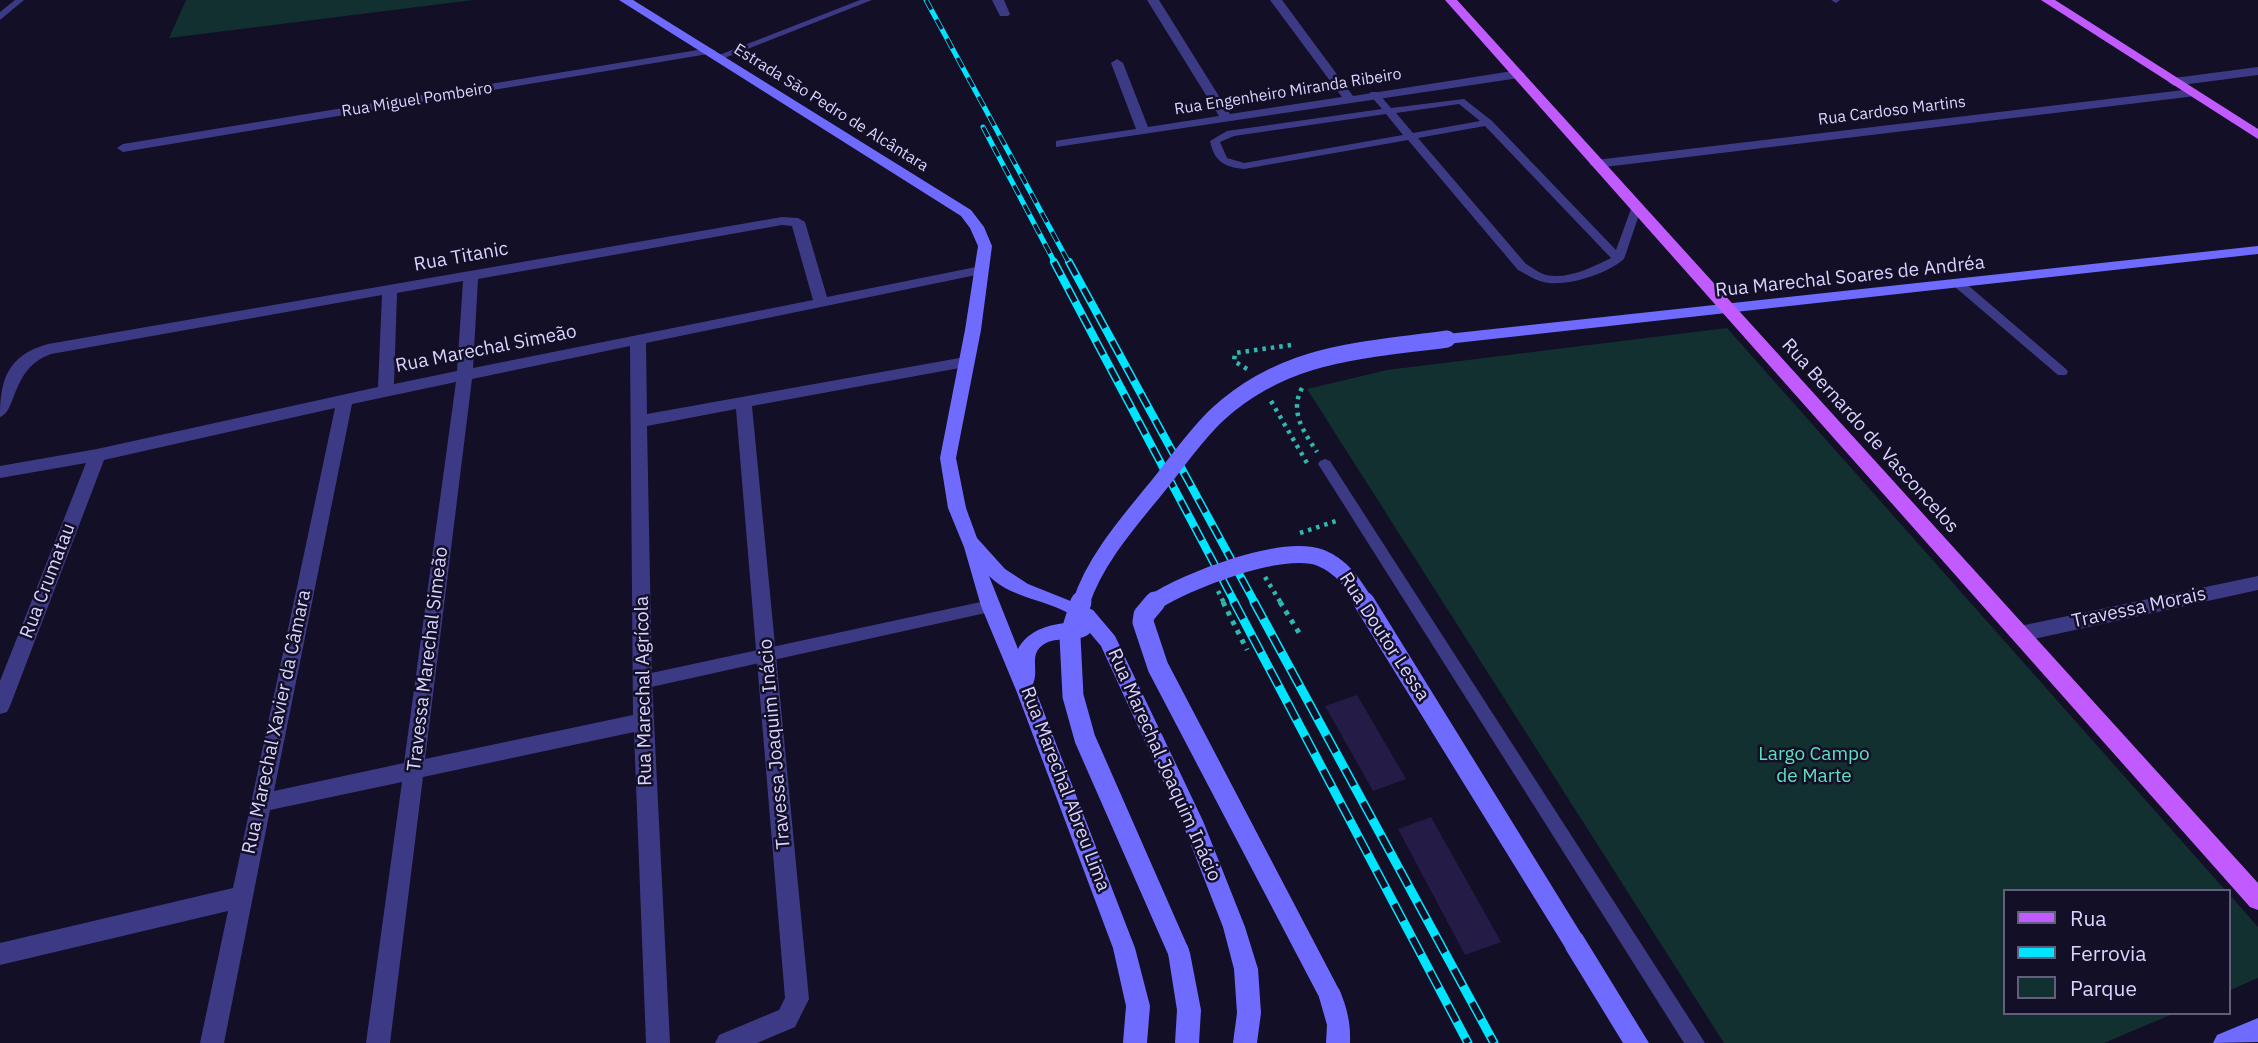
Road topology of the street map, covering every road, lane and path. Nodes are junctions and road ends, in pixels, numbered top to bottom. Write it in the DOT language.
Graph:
graph roads {
  1 [pos="20,0"];
  2 [pos="625,0"];
  3 [pos="868,0"];
  4 [pos="998,0"];
  5 [pos="1153,0"];
  6 [pos="1276,0"];
  7 [pos="1453,0"];
  8 [pos="2047,0"];
  9 [pos="1004,14"];
  10 [pos="0,17"];
  11 [pos="714,54"];
  12 [pos="1117,63"];
  13 [pos="2258,71"];
  14 [pos="1519,74"];
  15 [pos="2174,82"];
  16 [pos="2192,93"];
  17 [pos="1374,94"];
  18 [pos="1349,98"];
  19 [pos="1389,111"];
  20 [pos="1226,118"];
  21 [pos="1488,123"];
  22 [pos="1143,131"];
  23 [pos="2258,135"];
  24 [pos="1410,136"];
  25 [pos="1061,144"];
  26 [pos="123,148"];
  27 [pos="1595,164"];
  28 [pos="1636,209"];
  29 [pos="2258,250"];
  30 [pos="1618,259"];
  31 [pos="981,270"];
  32 [pos="471,275"];
  33 [pos="1959,284"];
  34 [pos="390,290"];
  35 [pos="821,303"];
  36 [pos="1728,310"];
  37 [pos="638,340"];
  38 [pos="965,362"];
  39 [pos="2062,372"];
  40 [pos="465,375"];
  41 [pos="1306,385"];
  42 [pos="386,391"];
  43 [pos="344,402"];
  44 [pos="744,403"];
  45 [pos="0,411"];
  46 [pos="641,421"];
  47 [pos="97,455"];
  48 [pos="1325,464"];
  49 [pos="0,472"];
  50 [pos="1336,514"];
  51 [pos="1299,533"];
  52 [pos="969,541"];
  53 [pos="1257,563"];
  54 [pos="1211,578"];
  55 [pos="2258,583"];
  56 [pos="990,606"];
  57 [pos="2020,634"];
  58 [pos="1301,636"];
  59 [pos="1108,641"];
  60 [pos="1247,650"];
  61 [pos="767,655"];
  62 [pos="642,682"];
  63 [pos="1026,690"];
  64 [pos="0,706"];
  65 [pos="644,721"];
  66 [pos="414,770"];
  67 [pos="261,803"];
  68 [pos="241,897"];
  69 [pos="2258,899"];
  70 [pos="0,954"];
  71 [pos="2258,1030"];
  72 [pos="212,1043"];
  73 [pos="378,1043"];
  74 [pos="658,1043"];
  75 [pos="727,1043"];
  76 [pos="1135,1043"];
  77 [pos="1187,1043"];
  78 [pos="1245,1043"];
  79 [pos="1338,1043"];
  80 [pos="1637,1043"];
  81 [pos="1695,1043"];
  82 [pos="2225,1043"];
  1 -- 10 [label="lane"];
  2 -- 11 [label="main road, Estrada São Pedro de Alcântara"];
  3 -- 11 [label="lane"];
  4 -- 9 [label="street"];
  5 -- 20 [label="street"];
  6 -- 18 [label="street"];
  7 -- 14 [label="main road, Rua Bernardo de Vasconcelos"];
  8 -- 15 [label="main road"];
  11 -- 26 [label="street, Rua Miguel Pombeiro"];
  11 -- 31 [label="main road, Estrada São Pedro de Alcântara"];
  12 -- 22 [label="street"];
  13 -- 15 [label="street"];
  14 -- 17 [label="street, Rua Engenheiro Miranda Ribeiro"];
  14 -- 27 [label="main road, Rua Bernardo de Vasconcelos"];
  15 -- 16 [label="main road"];
  16 -- 23 [label="main road"];
  16 -- 27 [label="street, Rua Cardoso Martins"];
  17 -- 18 [label="street, Rua Engenheiro Miranda Ribeiro"];
  17 -- 19 [label="lane"];
  18 -- 20 [label="street, Rua Engenheiro Miranda Ribeiro"];
  19 -- 21 [label="lane"];
  19 -- 24 [label="lane"];
  19 -- 24 [label="lane"];
  20 -- 22 [label="street, Rua Engenheiro Miranda Ribeiro"];
  21 -- 24 [label="lane"];
  21 -- 30 [label="lane"];
  22 -- 25 [label="street, Rua Engenheiro Miranda Ribeiro"];
  24 -- 30 [label="lane"];
  27 -- 28 [label="main road, Rua Bernardo de Vasconcelos"];
  28 -- 30 [label="lane"];
  28 -- 36 [label="main road, Rua Bernardo de Vasconcelos"];
  29 -- 33 [label="main road, Rua Marechal Soares de Andréa"];
  31 -- 35 [label="street, Rua Marechal Simeão"];
  31 -- 38 [label="main road, Rua Marechal Joaquim Inácio"];
  32 -- 34 [label="street, Rua Titanic"];
  32 -- 35 [label="street, Rua Titanic"];
  32 -- 40 [label="street, Travessa Marechal Simeão"];
  33 -- 36 [label="main road, Rua Marechal Soares de Andréa"];
  33 -- 39 [label="lane"];
  34 -- 42 [label="street"];
  34 -- 45 [label="street, Rua Titanic"];
  35 -- 37 [label="street, Rua Marechal Simeão"];
  36 -- 57 [label="main road, Rua Bernardo de Vasconcelos"];
  36 -- 77 [label="main road, Rua Marechal Soares de Andréa, bridge"];
  37 -- 40 [label="street, Rua Marechal Simeão"];
  37 -- 46 [label="street, Rua Marechal Agrícola"];
  38 -- 44 [label="street"];
  38 -- 52 [label="main road, Rua Marechal Joaquim Inácio"];
  40 -- 42 [label="street, Rua Marechal Simeão"];
  40 -- 66 [label="street, Travessa Marechal Simeão"];
  41 -- 48 [label="path"];
  42 -- 43 [label="street, Rua Marechal Simeão"];
  43 -- 47 [label="street, Rua Marechal Simeão"];
  43 -- 67 [label="street, Rua Marechal Xavier da Câmara"];
  44 -- 46 [label="street"];
  44 -- 61 [label="street, Travessa Joaquim Inácio"];
  46 -- 62 [label="street, Rua Marechal Agrícola"];
  47 -- 49 [label="street, Rua Marechal Simeão"];
  47 -- 64 [label="street, Rua Crumatau"];
  48 -- 81 [label="lane"];
  50 -- 51 [label="path"];
  52 -- 56 [label="main road, Rua Marechal Abreu Lima"];
  52 -- 59 [label="main road, Rua Marechal Joaquim Inácio"];
  53 -- 54 [label="main road, Rua Doutor Lessa, bridge"];
  53 -- 58 [label="path"];
  53 -- 80 [label="main road, Rua Doutor Lessa, bridge"];
  54 -- 60 [label="path"];
  54 -- 79 [label="main road, Rua Doutor Lessa, bridge"];
  55 -- 57 [label="street, Travessa Morais"];
  56 -- 61 [label="lane"];
  56 -- 63 [label="main road, Rua Marechal Abreu Lima"];
  57 -- 69 [label="main road, Rua Bernardo de Vasconcelos"];
  59 -- 63 [label="main road"];
  59 -- 78 [label="main road, Rua Marechal Joaquim Inácio"];
  61 -- 62 [label="lane"];
  61 -- 75 [label="street, Travessa Joaquim Inácio"];
  62 -- 65 [label="street, Rua Marechal Agrícola"];
  63 -- 76 [label="main road, Rua Marechal Abreu Lima"];
  65 -- 66 [label="street"];
  65 -- 74 [label="street, Rua Marechal Agrícola"];
  66 -- 67 [label="street"];
  66 -- 73 [label="street, Travessa Marechal Simeão"];
  67 -- 68 [label="street, Rua Marechal Xavier da Câmara"];
  68 -- 70 [label="street"];
  68 -- 72 [label="street, Rua Marechal Xavier da Câmara"];
  71 -- 82 [label="main road"];
}
